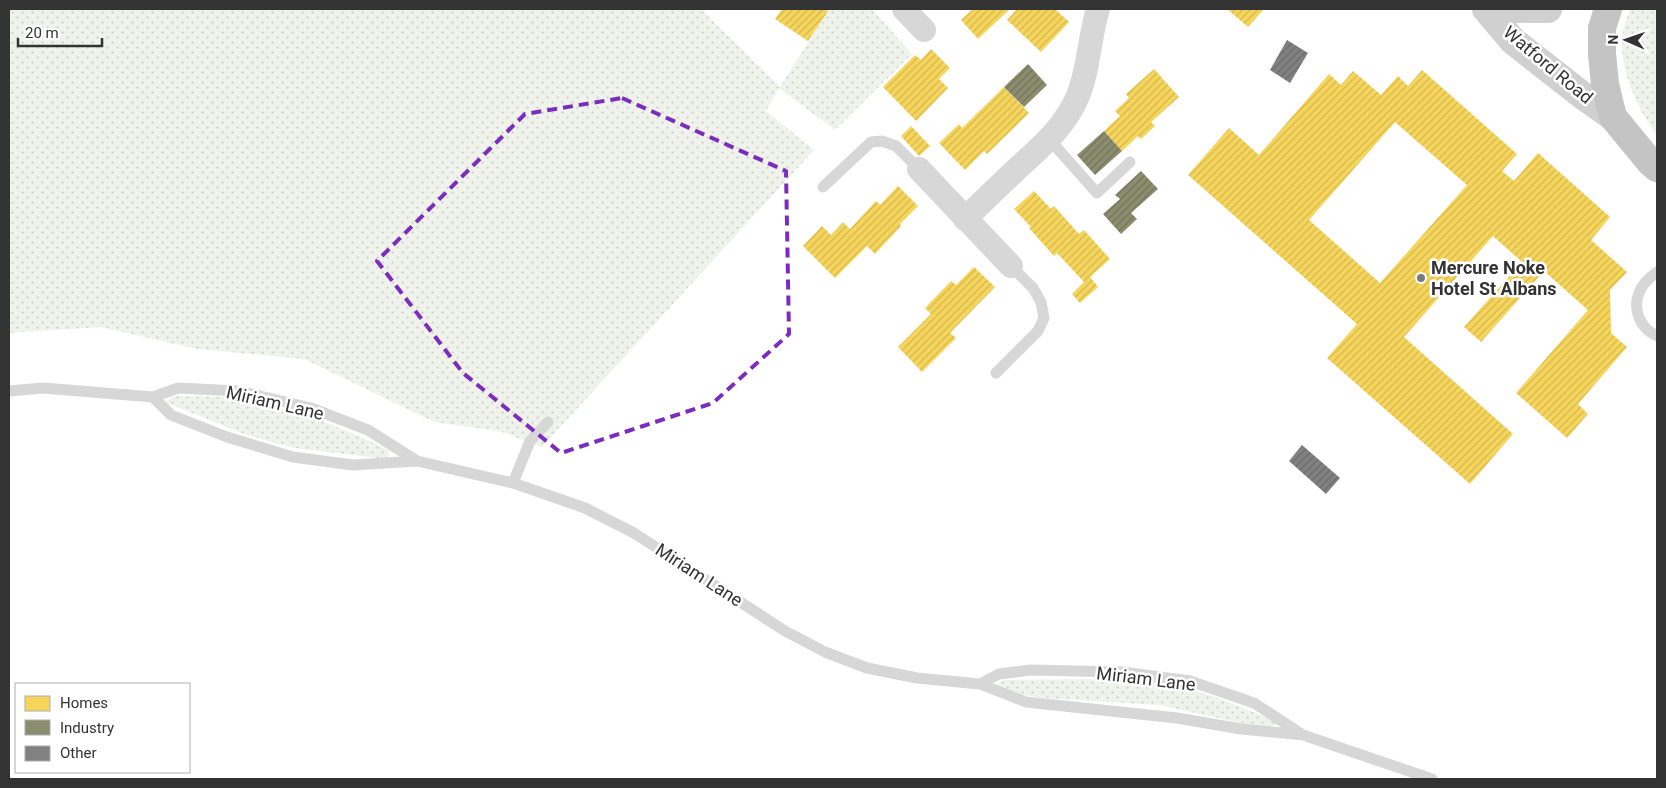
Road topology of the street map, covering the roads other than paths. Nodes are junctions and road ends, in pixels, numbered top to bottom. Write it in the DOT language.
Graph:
graph roads {
  1 [pos="904,9"];
  2 [pos="1098,9"];
  3 [pos="1487,9"];
  4 [pos="1520,9"];
  5 [pos="1526,9"];
  6 [pos="1548,9"];
  7 [pos="1608,9"];
  8 [pos="924,30"];
  9 [pos="1613,117"];
  10 [pos="1049,139"];
  11 [pos="1130,162"];
  12 [pos="1657,168"];
  13 [pos="919,170"];
  14 [pos="823,187"];
  15 [pos="965,219"];
  16 [pos="1011,266"];
  17 [pos="1657,272"];
  18 [pos="1657,336"];
  19 [pos="996,373"];
  20 [pos="9,390"];
  21 [pos="153,398"];
  22 [pos="548,422"];
  23 [pos="417,461"];
  24 [pos="513,483"];
  25 [pos="980,684"];
  26 [pos="1303,735"];
  27 [pos="1432,779"];
  1 -- 8 [label="street"];
  2 -- 10 [label="street"];
  3 -- 4 [label="main road, Watford Road"];
  3 -- 9 [label="main road, Watford Road"];
  5 -- 6 [label="main road, Watford Road"];
  7 -- 9 [label="highway"];
  9 -- 12 [label="highway"];
  10 -- 11 [label="lane"];
  10 -- 15 [label="street"];
  13 -- 14 [label="lane"];
  13 -- 15 [label="street"];
  15 -- 16 [label="street"];
  16 -- 19 [label="lane"];
  17 -- 18 [label="lane"];
  20 -- 21 [label="lane, Miriam Lane"];
  21 -- 23 [label="lane, Miriam Lane"];
  21 -- 23 [label="lane, Miriam Lane"];
  22 -- 24 [label="lane"];
  23 -- 24 [label="lane, Miriam Lane"];
  24 -- 25 [label="lane, Miriam Lane"];
  25 -- 26 [label="lane, Miriam Lane"];
  25 -- 26 [label="lane, Miriam Lane"];
  26 -- 27 [label="lane, Miriam Lane"];
}
